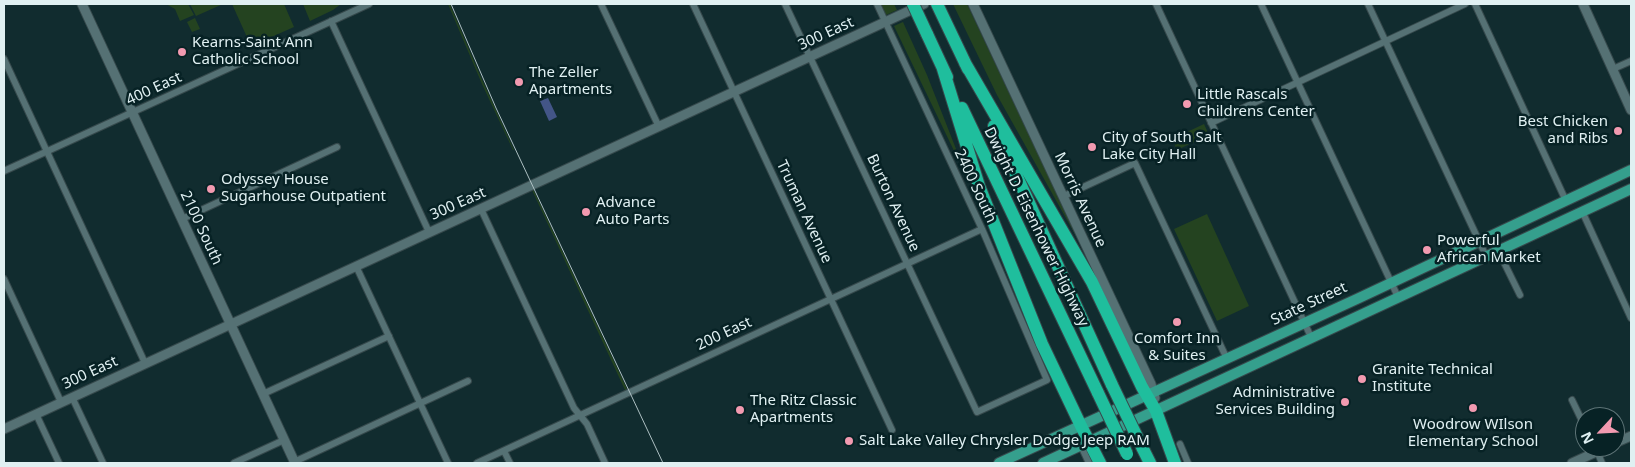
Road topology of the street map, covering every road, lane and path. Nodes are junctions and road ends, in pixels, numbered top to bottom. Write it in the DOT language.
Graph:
graph roads {
  1 [pos="82,4"];
  2 [pos="368,4"];
  3 [pos="600,4"];
  4 [pos="693,4"];
  5 [pos="786,4"];
  6 [pos="877,4"];
  7 [pos="914,4"];
  8 [pos="924,4"];
  9 [pos="937,4"];
  10 [pos="973,4"];
  11 [pos="1156,4"];
  12 [pos="1261,4"];
  13 [pos="1368,4"];
  14 [pos="1464,4"];
  15 [pos="1475,4"];
  16 [pos="1583,4"];
  17 [pos="331,21"];
  18 [pos="885,22"];
  19 [pos="1385,41"];
  20 [pos="810,56"];
  21 [pos="4,59"];
  22 [pos="1631,61"];
  23 [pos="965,63"];
  24 [pos="943,69"];
  25 [pos="1613,69"];
  26 [pos="1297,82"];
  27 [pos="734,91"];
  28 [pos="1631,110"];
  29 [pos="133,113"];
  30 [pos="1211,123"];
  31 [pos="659,127"];
  32 [pos="337,147"];
  33 [pos="47,152"];
  34 [pos="1631,170"];
  35 [pos="4,171"];
  36 [pos="1631,189"];
  37 [pos="1064,196"];
  38 [pos="1566,200"];
  39 [pos="481,209"];
  40 [pos="1582,212"];
  41 [pos="182,219"];
  42 [pos="982,229"];
  43 [pos="429,232"];
  44 [pos="1491,236"];
  45 [pos="1479,242"];
  46 [pos="1498,250"];
  47 [pos="1486,256"];
  48 [pos="908,264"];
  49 [pos="356,266"];
  50 [pos="4,279"];
  51 [pos="1392,283"];
  52 [pos="1520,295"];
  53 [pos="1398,297"];
  54 [pos="831,299"];
  55 [pos="1631,318"];
  56 [pos="230,323"];
  57 [pos="1304,323"];
  58 [pos="389,336"];
  59 [pos="1311,338"];
  60 [pos="1227,359"];
  61 [pos="145,363"];
  62 [pos="468,381"];
  63 [pos="1150,393"];
  64 [pos="263,394"];
  65 [pos="72,397"];
  66 [pos="1572,400"];
  67 [pos="61,402"];
  68 [pos="420,403"];
  69 [pos="1575,407"];
  70 [pos="1156,411"];
  71 [pos="977,412"];
  72 [pos="36,414"];
  73 [pos="580,416"];
  74 [pos="1080,426"];
  75 [pos="4,429"];
  76 [pos="892,430"];
  77 [pos="284,440"];
  78 [pos="1085,444"];
  79 [pos="1180,444"];
  80 [pos="504,451"];
  81 [pos="1129,459"];
  82 [pos="295,462"];
  83 [pos="59,463"];
  84 [pos="103,463"];
  85 [pos="234,463"];
  86 [pos="448,463"];
  87 [pos="477,463"];
  88 [pos="510,463"];
  89 [pos="605,463"];
  90 [pos="999,463"];
  91 [pos="1043,463"];
  92 [pos="1089,463"];
  93 [pos="1100,463"];
  94 [pos="1150,463"];
  95 [pos="1175,463"];
  96 [pos="1188,463"];
  1 -- 29 [label="street, 2100 South"];
  2 -- 17 [label="street, 400 East"];
  3 -- 31 [label="street"];
  4 -- 27 [label="street, Truman Avenue"];
  5 -- 20 [label="street, Burton Avenue"];
  6 -- 18 [label="street, 2400 South"];
  7 -- 24 [label="highway, Dwight D. Eisenhower Highway, bridge"];
  8 -- 18 [label="street, 300 East"];
  9 -- 23 [label="highway, Dwight D. Eisenhower Highway"];
  10 -- 37 [label="street, Morris Avenue"];
  11 -- 30 [label="street"];
  12 -- 26 [label="street"];
  13 -- 19 [label="street"];
  14 -- 19 [label="street"];
  15 -- 38 [label="street"];
  16 -- 25 [label="street"];
  17 -- 29 [label="street, 400 East"];
  17 -- 43 [label="street"];
  18 -- 20 [label="street, 300 East"];
  18 -- 42 [label="street, 2400 South"];
  19 -- 26 [label="street"];
  19 -- 45 [label="street"];
  20 -- 27 [label="street, 300 East"];
  20 -- 48 [label="street, Burton Avenue"];
  21 -- 33 [label="street"];
  22 -- 25 [label="street"];
  23 -- 63 [label="highway"];
  23 -- 94 [label="highway, Dwight D. Eisenhower Highway, bridge"];
  24 -- 74 [label="highway"];
  24 -- 81 [label="highway, Dwight D. Eisenhower Highway, bridge"];
  25 -- 28 [label="street"];
  26 -- 30 [label="street"];
  26 -- 51 [label="street"];
  27 -- 31 [label="street, 300 East"];
  27 -- 54 [label="street, Truman Avenue"];
  29 -- 33 [label="street, 400 East"];
  29 -- 41 [label="street, 2100 South"];
  30 -- 57 [label="street"];
  31 -- 39 [label="street, 300 East"];
  32 -- 41 [label="street"];
  33 -- 35 [label="street, 400 East"];
  33 -- 61 [label="street"];
  34 -- 38 [label="main road, State Street"];
  36 -- 40 [label="main road, State Street"];
  37 -- 60 [label="street"];
  37 -- 63 [label="street, Morris Avenue"];
  38 -- 44 [label="main road, State Street"];
  39 -- 43 [label="street, 300 East"];
  39 -- 73 [label="street"];
  40 -- 46 [label="main road, State Street"];
  40 -- 55 [label="street"];
  41 -- 56 [label="street, 2100 South"];
  42 -- 48 [label="street, 200 East"];
  42 -- 71 [label="street, 2400 South"];
  43 -- 49 [label="street, 300 East"];
  44 -- 45 [label="main road, State Street"];
  44 -- 46 [label="street"];
  45 -- 47 [label="street"];
  45 -- 51 [label="main road, State Street"];
  46 -- 47 [label="main road, State Street"];
  46 -- 52 [label="street"];
  47 -- 53 [label="main road, State Street"];
  48 -- 54 [label="street, 200 East"];
  48 -- 71 [label="street, Burton Avenue"];
  49 -- 56 [label="street, 300 East"];
  49 -- 58 [label="street"];
  50 -- 67 [label="street"];
  51 -- 53 [label="street"];
  51 -- 57 [label="main road, State Street"];
  53 -- 59 [label="main road, State Street"];
  54 -- 73 [label="street, 200 East"];
  54 -- 76 [label="street, Truman Avenue"];
  56 -- 61 [label="street, 300 East"];
  56 -- 64 [label="street, 2100 South"];
  57 -- 59 [label="street"];
  57 -- 60 [label="main road, State Street"];
  58 -- 64 [label="street"];
  58 -- 68 [label="street"];
  59 -- 70 [label="main road, State Street"];
  60 -- 63 [label="main road, State Street"];
  61 -- 65 [label="street, 300 East"];
  62 -- 68 [label="street"];
  63 -- 70 [label="highway"];
  63 -- 74 [label="main road, State Street"];
  64 -- 77 [label="street, 2100 South"];
  65 -- 67 [label="street, 300 East"];
  65 -- 84 [label="street"];
  66 -- 69 [label="street"];
  67 -- 72 [label="street, 300 East"];
  68 -- 82 [label="street"];
  68 -- 86 [label="street"];
  70 -- 78 [label="main road, State Street"];
  70 -- 95 [label="highway"];
  72 -- 75 [label="street, 300 East"];
  72 -- 83 [label="street"];
  73 -- 80 [label="street, 200 East"];
  73 -- 89 [label="street"];
  74 -- 78 [label="highway"];
  74 -- 90 [label="main road, State Street"];
  77 -- 82 [label="street, 2100 South"];
  77 -- 85 [label="street"];
  78 -- 91 [label="main road, State Street"];
  78 -- 92 [label="street"];
  78 -- 93 [label="highway"];
  79 -- 96 [label="street"];
  80 -- 87 [label="street, 200 East"];
  80 -- 88 [label="street"];
}
